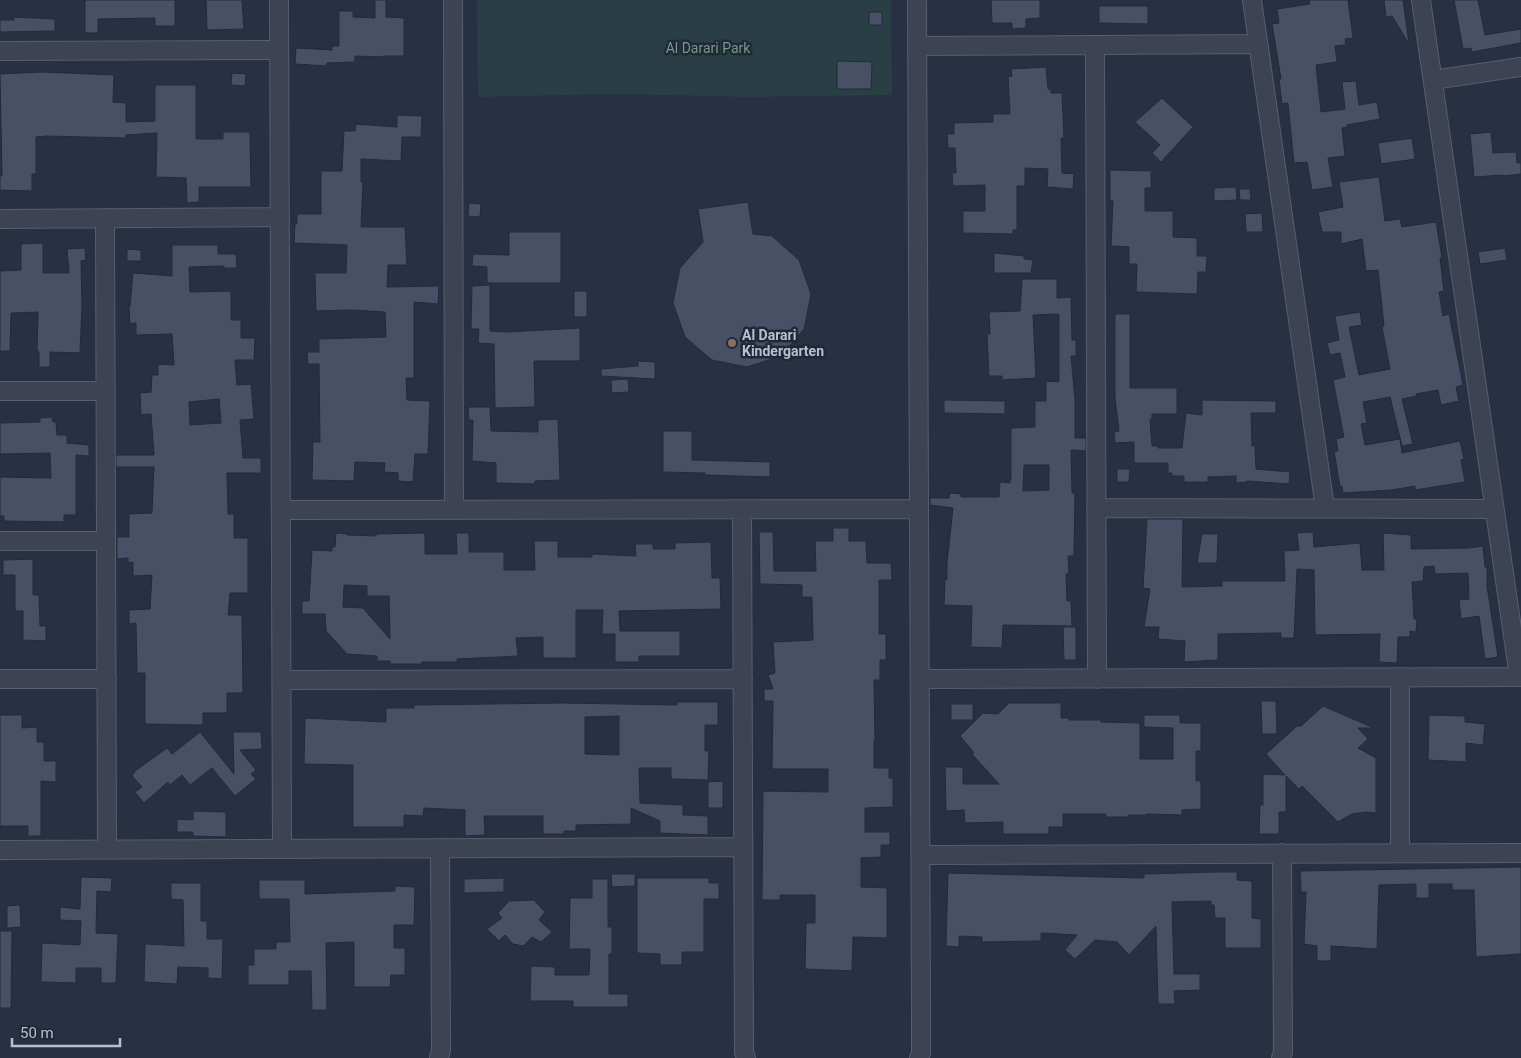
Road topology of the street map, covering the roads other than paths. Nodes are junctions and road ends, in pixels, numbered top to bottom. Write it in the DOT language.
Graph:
graph roads {
  1 [pos="279,0"];
  2 [pos="452,0"];
  3 [pos="917,0"];
  4 [pos="1252,0"];
  5 [pos="1421,0"];
  6 [pos="1258,44"];
  7 [pos="1095,45"];
  8 [pos="917,46"];
  9 [pos="279,50"];
  10 [pos="0,51"];
  11 [pos="1521,67"];
  12 [pos="1433,80"];
  13 [pos="280,217"];
  14 [pos="0,218"];
  15 [pos="105,218"];
  16 [pos="0,391"];
  17 [pos="106,391"];
  18 [pos="1096,508"];
  19 [pos="1325,508"];
  20 [pos="919,509"];
  21 [pos="1494,509"];
  22 [pos="281,510"];
  23 [pos="454,510"];
  24 [pos="742,510"];
  25 [pos="0,541"];
  26 [pos="106,541"];
  27 [pos="1400,677"];
  28 [pos="1520,677"];
  29 [pos="0,679"];
  30 [pos="107,679"];
  31 [pos="743,679"];
  32 [pos="920,679"];
  33 [pos="1097,679"];
  34 [pos="282,680"];
  35 [pos="743,847"];
  36 [pos="440,848"];
  37 [pos="282,849"];
  38 [pos="0,850"];
  39 [pos="108,850"];
  40 [pos="1282,853"];
  41 [pos="1400,853"];
  42 [pos="1521,853"];
  43 [pos="920,854"];
  44 [pos="441,1055"];
  45 [pos="744,1056"];
  46 [pos="921,1056"];
  47 [pos="1284,1056"];
  1 -- 9 [label="street"];
  2 -- 23 [label="street"];
  3 -- 8 [label="street"];
  4 -- 6 [label="street"];
  5 -- 12 [label="street"];
  6 -- 7 [label="street"];
  6 -- 19 [label="street"];
  7 -- 8 [label="street"];
  7 -- 18 [label="street"];
  8 -- 20 [label="street"];
  9 -- 10 [label="street"];
  9 -- 13 [label="street"];
  11 -- 12 [label="street"];
  12 -- 21 [label="street"];
  13 -- 15 [label="street"];
  13 -- 22 [label="street"];
  14 -- 15 [label="street"];
  15 -- 17 [label="street"];
  16 -- 17 [label="street"];
  17 -- 26 [label="street"];
  18 -- 19 [label="street"];
  18 -- 33 [label="street"];
  19 -- 21 [label="street"];
  20 -- 24 [label="street"];
  20 -- 32 [label="street"];
  21 -- 28 [label="street"];
  22 -- 23 [label="street"];
  22 -- 34 [label="street"];
  23 -- 24 [label="street"];
  24 -- 31 [label="street"];
  25 -- 26 [label="street"];
  26 -- 30 [label="street"];
  27 -- 28 [label="street"];
  27 -- 33 [label="street"];
  27 -- 41 [label="street"];
  29 -- 30 [label="street"];
  30 -- 39 [label="street"];
  31 -- 34 [label="street"];
  31 -- 35 [label="street"];
  32 -- 33 [label="street"];
  32 -- 43 [label="street"];
  34 -- 37 [label="street"];
  35 -- 36 [label="street"];
  35 -- 45 [label="street"];
  36 -- 37 [label="street"];
  36 -- 44 [label="street"];
  37 -- 39 [label="street"];
  38 -- 39 [label="street"];
  40 -- 41 [label="street"];
  40 -- 43 [label="street"];
  40 -- 47 [label="street"];
  41 -- 42 [label="street"];
  43 -- 46 [label="street"];
}
